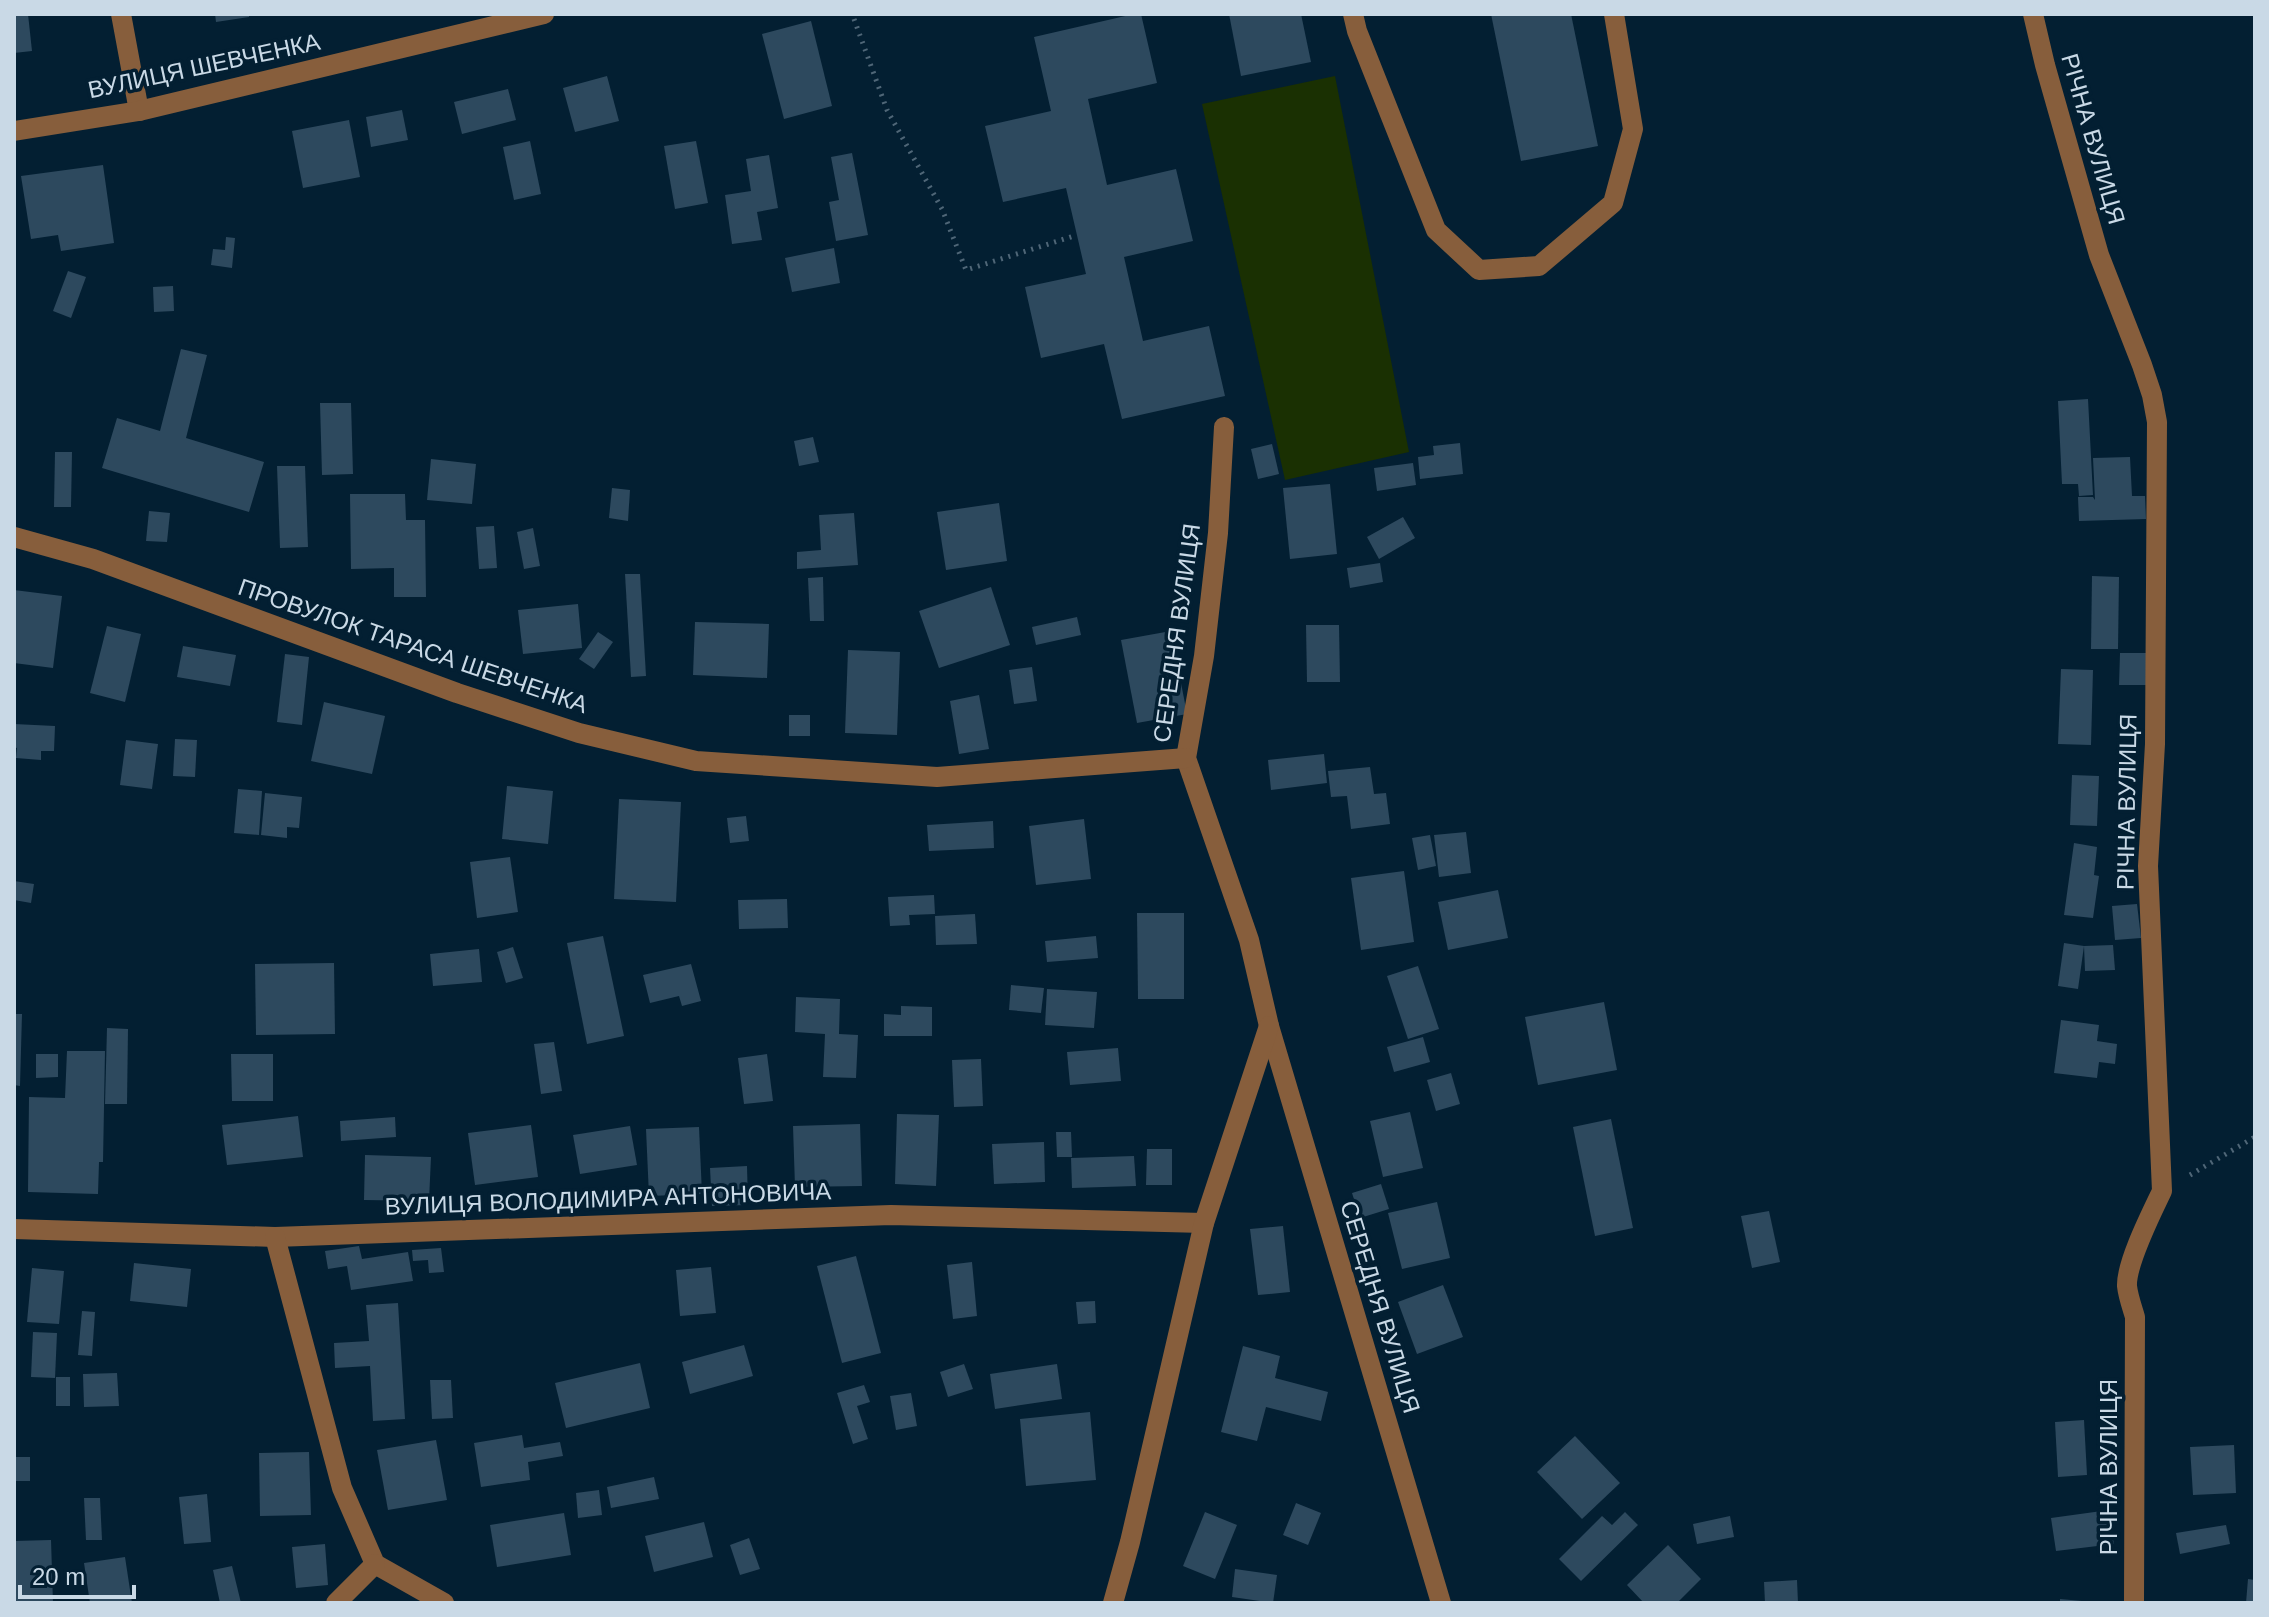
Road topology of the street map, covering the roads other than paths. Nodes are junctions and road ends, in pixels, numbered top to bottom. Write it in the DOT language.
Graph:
graph roads {
  1 [pos="121,14"];
  2 [pos="544,14"];
  3 [pos="1353,14"];
  4 [pos="1614,14"];
  5 [pos="2033,14"];
  6 [pos="139,111"];
  7 [pos="14,131"];
  8 [pos="1224,427"];
  9 [pos="14,537"];
  10 [pos="1186,758"];
  11 [pos="1269,1026"];
  12 [pos="1204,1223"];
  13 [pos="14,1229"];
  14 [pos="275,1237"];
  15 [pos="375,1564"];
  16 [pos="336,1603"];
  17 [pos="444,1603"];
  18 [pos="1113,1603"];
  19 [pos="1441,1603"];
  20 [pos="2134,1603"];
  1 -- 6 [label="street"];
  2 -- 6 [label="street, ВУЛИЦЯ ШЕВЧЕНКА"];
  3 -- 4 [label="street"];
  5 -- 20 [label="street, РІЧНА ВУЛИЦЯ"];
  6 -- 7 [label="street, ВУЛИЦЯ ШЕВЧЕНКА"];
  8 -- 10 [label="street, СЕРЕДНЯ ВУЛИЦЯ"];
  9 -- 10 [label="street, ПРОВУЛОК ТАРАСА ШЕВЧЕНКА"];
  10 -- 11 [label="street, СЕРЕДНЯ ВУЛИЦЯ"];
  11 -- 12 [label="street"];
  11 -- 19 [label="street, СЕРЕДНЯ ВУЛИЦЯ"];
  12 -- 14 [label="street, ВУЛИЦЯ ВОЛОДИМИРА АНТОНОВИЧА"];
  12 -- 18 [label="street"];
  13 -- 14 [label="street, ВУЛИЦЯ ВОЛОДИМИРА АНТОНОВИЧА"];
  14 -- 15 [label="street"];
  15 -- 16 [label="street"];
  15 -- 17 [label="street"];
}
